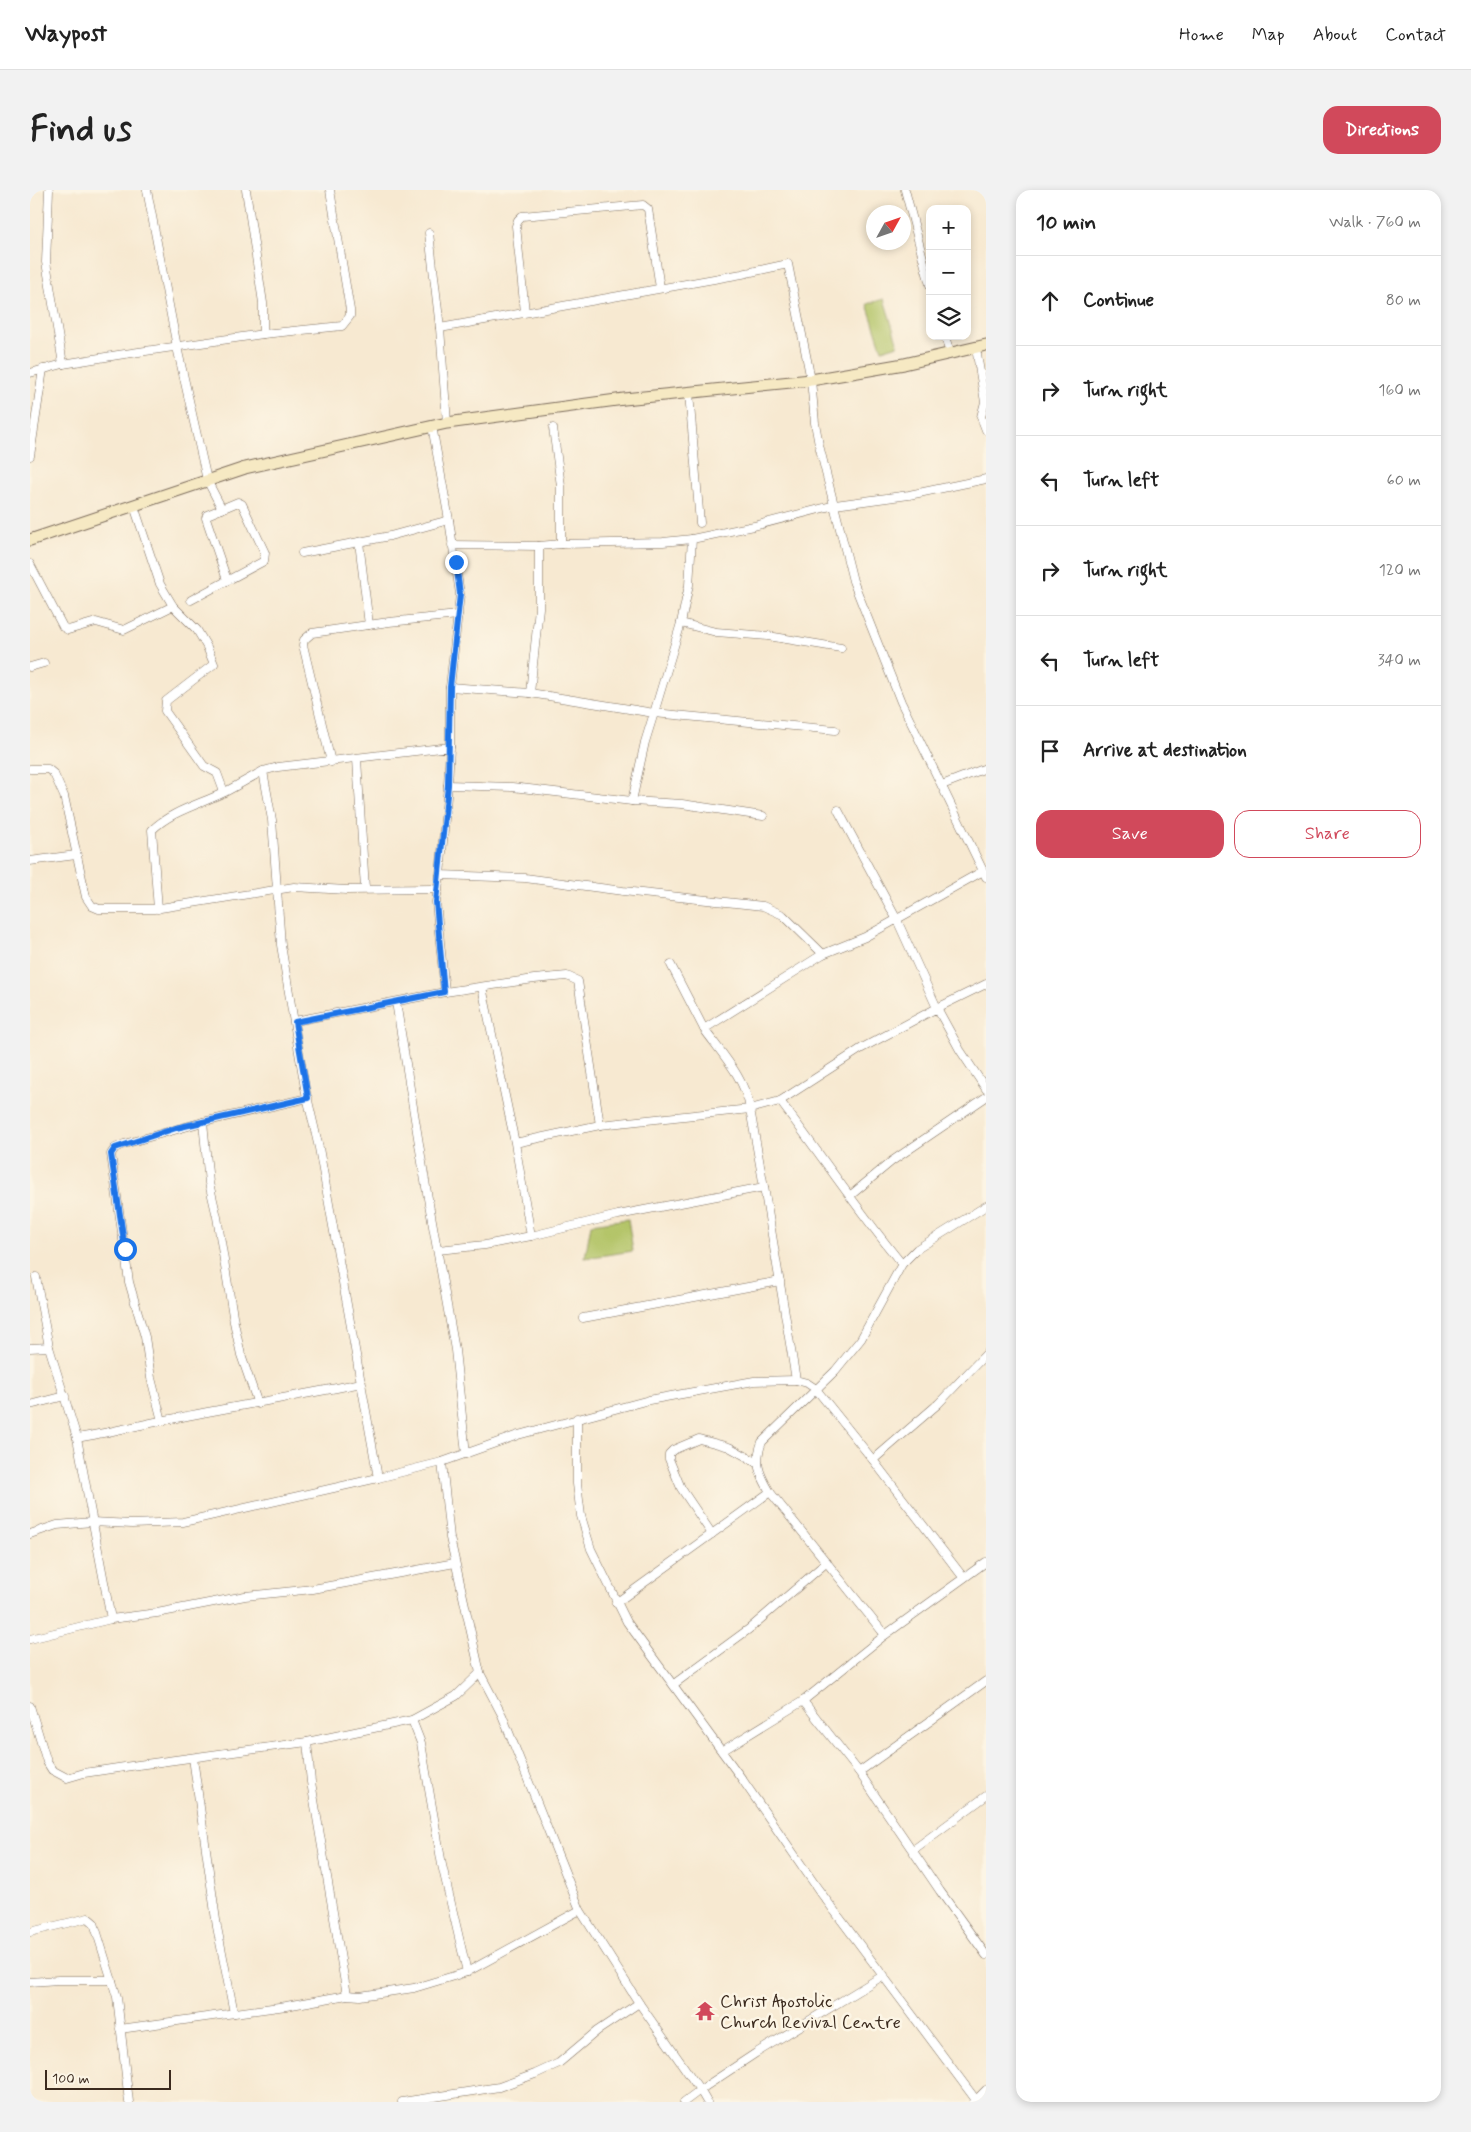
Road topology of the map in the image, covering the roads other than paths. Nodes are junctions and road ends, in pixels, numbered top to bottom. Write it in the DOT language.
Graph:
graph roads {
  1 [pos="49,190"];
  2 [pos="147,190"];
  3 [pos="246,190"];
  4 [pos="330,190"];
  5 [pos="905,190"];
  6 [pos="429,233"];
  7 [pos="926,271"];
  8 [pos="660,288"];
  9 [pos="525,312"];
  10 [pos="440,328"];
  11 [pos="264,334"];
  12 [pos="946,340"];
  13 [pos="177,347"];
  14 [pos="981,347"];
  15 [pos="950,354"];
  16 [pos="63,364"];
  17 [pos="43,368"];
  18 [pos="30,373"];
  19 [pos="811,380"];
  20 [pos="689,393"];
  21 [pos="446,423"];
  22 [pos="432,426"];
  23 [pos="553,428"];
  24 [pos="986,430"];
  25 [pos="30,456"];
  26 [pos="986,479"];
  27 [pos="207,480"];
  28 [pos="835,505"];
  29 [pos="134,506"];
  30 [pos="222,509"];
  31 [pos="449,520"];
  32 [pos="700,523"];
  33 [pos="692,538"];
  34 [pos="30,540"];
  35 [pos="359,542"];
  36 [pos="452,544"];
  37 [pos="561,544"];
  38 [pos="539,546"];
  39 [pos="302,553"];
  40 [pos="30,564"];
  41 [pos="227,580"];
  42 [pos="191,600"];
  43 [pos="173,606"];
  44 [pos="458,615"];
  45 [pos="681,623"];
  46 [pos="369,625"];
  47 [pos="841,648"];
  48 [pos="44,663"];
  49 [pos="30,667"];
  50 [pos="450,687"];
  51 [pos="530,693"];
  52 [pos="654,712"];
  53 [pos="835,730"];
  54 [pos="450,747"];
  55 [pos="357,759"];
  56 [pos="331,762"];
  57 [pos="986,768"];
  58 [pos="30,769"];
  59 [pos="263,771"];
  60 [pos="942,784"];
  61 [pos="448,785"];
  62 [pos="224,792"];
  63 [pos="632,801"];
  64 [pos="838,810"];
  65 [pos="763,816"];
  66 [pos="76,855"];
  67 [pos="30,861"];
  68 [pos="985,874"];
  69 [pos="440,875"];
  70 [pos="365,889"];
  71 [pos="277,890"];
  72 [pos="438,891"];
  73 [pos="158,909"];
  74 [pos="897,920"];
  75 [pos="823,954"];
  76 [pos="671,965"];
  77 [pos="986,984"];
  78 [pos="482,987"];
  79 [pos="444,992"];
  80 [pos="396,1002"];
  81 [pos="937,1008"];
  82 [pos="295,1022"];
  83 [pos="704,1029"];
  84 [pos="986,1089"];
  85 [pos="986,1097"];
  86 [pos="308,1098"];
  87 [pos="780,1101"];
  88 [pos="750,1109"];
  89 [pos="203,1122"];
  90 [pos="600,1125"];
  91 [pos="515,1143"];
  92 [pos="764,1187"];
  93 [pos="850,1195"];
  94 [pos="986,1206"];
  95 [pos="531,1236"];
  96 [pos="438,1250"];
  97 [pos="902,1264"];
  98 [pos="36,1277"];
  99 [pos="780,1281"];
  100 [pos="583,1318"];
  101 [pos="30,1348"];
  102 [pos="49,1348"];
  103 [pos="986,1354"];
  104 [pos="796,1380"];
  105 [pos="362,1383"];
  106 [pos="816,1389"];
  107 [pos="64,1396"];
  108 [pos="258,1404"];
  109 [pos="30,1405"];
  110 [pos="577,1418"];
  111 [pos="162,1420"];
  112 [pos="77,1438"];
  113 [pos="466,1454"];
  114 [pos="873,1460"];
  115 [pos="442,1462"];
  116 [pos="758,1463"];
  117 [pos="378,1478"];
  118 [pos="770,1492"];
  119 [pos="92,1522"];
  120 [pos="30,1534"];
  121 [pos="712,1534"];
  122 [pos="826,1562"];
  123 [pos="986,1562"];
  124 [pos="455,1563"];
  125 [pos="963,1577"];
  126 [pos="616,1603"];
  127 [pos="111,1618"];
  128 [pos="885,1634"];
  129 [pos="30,1639"];
  130 [pos="480,1673"];
  131 [pos="986,1681"];
  132 [pos="674,1684"];
  133 [pos="803,1701"];
  134 [pos="30,1706"];
  135 [pos="412,1720"];
  136 [pos="307,1742"];
  137 [pos="722,1751"];
  138 [pos="193,1758"];
  139 [pos="860,1772"];
  140 [pos="986,1796"];
  141 [pos="913,1850"];
  142 [pos="580,1910"];
  143 [pos="30,1932"];
  144 [pos="986,1955"];
  145 [pos="467,1972"];
  146 [pos="884,1975"];
  147 [pos="112,1980"];
  148 [pos="30,1982"];
  149 [pos="347,1995"];
  150 [pos="639,2002"];
  151 [pos="234,2013"];
  152 [pos="120,2029"];
  153 [pos="700,2090"];
  154 [pos="986,2090"];
  155 [pos="975,2101"];
  156 [pos="129,2102"];
  157 [pos="402,2102"];
  158 [pos="684,2102"];
  159 [pos="706,2102"];
  1 -- 16 [label="street"];
  2 -- 13 [label="street"];
  3 -- 11 [label="street"];
  4 -- 11 [label="street"];
  5 -- 7 [label="street"];
  6 -- 10 [label="street"];
  8 -- 9 [label="street"];
  8 -- 9 [label="street"];
  8 -- 19 [label="street"];
  9 -- 10 [label="street"];
  10 -- 21 [label="street"];
  11 -- 13 [label="street"];
  12 -- 15 [label="street"];
  13 -- 16 [label="street"];
  13 -- 27 [label="street"];
  14 -- 15 [label="main road"];
  14 -- 24 [label="street"];
  15 -- 19 [label="main road"];
  16 -- 17 [label="street"];
  17 -- 18 [label="street"];
  17 -- 25 [label="street"];
  19 -- 20 [label="main road"];
  19 -- 28 [label="street"];
  20 -- 21 [label="main road"];
  20 -- 32 [label="street"];
  21 -- 22 [label="main road"];
  22 -- 27 [label="main road"];
  22 -- 31 [label="street"];
  23 -- 37 [label="street"];
  26 -- 28 [label="street"];
  27 -- 29 [label="main road"];
  27 -- 30 [label="street"];
  28 -- 33 [label="street"];
  28 -- 60 [label="street"];
  29 -- 34 [label="main road"];
  29 -- 43 [label="street"];
  30 -- 41 [label="street"];
  30 -- 41 [label="street"];
  31 -- 35 [label="street"];
  31 -- 36 [label="street"];
  33 -- 37 [label="street"];
  33 -- 45 [label="street"];
  35 -- 39 [label="street"];
  35 -- 46 [label="street"];
  36 -- 38 [label="street"];
  36 -- 44 [label="street"];
  37 -- 38 [label="street"];
  38 -- 51 [label="street"];
  40 -- 43 [label="street"];
  41 -- 42 [label="street"];
  43 -- 62 [label="street"];
  44 -- 46 [label="street"];
  44 -- 50 [label="street"];
  45 -- 47 [label="street"];
  45 -- 52 [label="street"];
  46 -- 56 [label="street"];
  48 -- 49 [label="street"];
  50 -- 51 [label="street"];
  50 -- 54 [label="street"];
  51 -- 52 [label="street"];
  52 -- 53 [label="street"];
  52 -- 63 [label="street"];
  54 -- 55 [label="street"];
  54 -- 61 [label="street"];
  55 -- 56 [label="street"];
  55 -- 70 [label="street"];
  56 -- 59 [label="street"];
  57 -- 60 [label="street"];
  58 -- 66 [label="street"];
  59 -- 62 [label="street"];
  59 -- 71 [label="street"];
  60 -- 68 [label="street"];
  61 -- 63 [label="street"];
  61 -- 69 [label="street"];
  62 -- 73 [label="street"];
  63 -- 65 [label="street"];
  64 -- 74 [label="street"];
  66 -- 67 [label="street"];
  66 -- 73 [label="street"];
  68 -- 74 [label="street"];
  69 -- 72 [label="street"];
  69 -- 75 [label="street"];
  70 -- 71 [label="street"];
  70 -- 72 [label="street"];
  71 -- 73 [label="street"];
  71 -- 82 [label="street"];
  72 -- 79 [label="street"];
  74 -- 75 [label="street"];
  74 -- 81 [label="street"];
  75 -- 83 [label="street"];
  76 -- 83 [label="street"];
  77 -- 81 [label="street"];
  78 -- 79 [label="street"];
  78 -- 90 [label="street"];
  78 -- 91 [label="street"];
  79 -- 80 [label="street"];
  80 -- 82 [label="street"];
  80 -- 96 [label="street"];
  81 -- 84 [label="street"];
  81 -- 87 [label="street"];
  82 -- 86 [label="street"];
  83 -- 88 [label="street"];
  85 -- 93 [label="street"];
  86 -- 89 [label="street"];
  86 -- 105 [label="street"];
  87 -- 88 [label="street"];
  87 -- 93 [label="street"];
  88 -- 90 [label="street"];
  88 -- 92 [label="street"];
  89 -- 108 [label="street"];
  89 -- 111 [label="street"];
  90 -- 91 [label="street"];
  91 -- 95 [label="street"];
  92 -- 95 [label="street"];
  92 -- 99 [label="street"];
  93 -- 97 [label="street"];
  94 -- 97 [label="street"];
  95 -- 96 [label="street"];
  96 -- 113 [label="street"];
  97 -- 106 [label="street"];
  98 -- 102 [label="street"];
  99 -- 100 [label="street"];
  99 -- 104 [label="street"];
  101 -- 102 [label="street"];
  102 -- 107 [label="street"];
  103 -- 114 [label="street"];
  104 -- 106 [label="street"];
  104 -- 110 [label="street"];
  105 -- 108 [label="street"];
  105 -- 117 [label="street"];
  106 -- 114 [label="street"];
  106 -- 116 [label="street"];
  107 -- 109 [label="street"];
  107 -- 112 [label="street"];
  108 -- 111 [label="street"];
  110 -- 113 [label="street"];
  110 -- 126 [label="street"];
  111 -- 112 [label="street"];
  112 -- 119 [label="street"];
  113 -- 115 [label="street"];
  114 -- 125 [label="street"];
  115 -- 117 [label="street"];
  115 -- 124 [label="street"];
  116 -- 118 [label="street"];
  116 -- 121 [label="street"];
  117 -- 119 [label="street"];
  118 -- 121 [label="street"];
  118 -- 122 [label="street"];
  119 -- 120 [label="street"];
  119 -- 127 [label="street"];
  121 -- 126 [label="street"];
  122 -- 128 [label="street"];
  122 -- 132 [label="street"];
  123 -- 125 [label="street"];
  124 -- 127 [label="street"];
  124 -- 130 [label="street"];
  125 -- 128 [label="street"];
  126 -- 132 [label="street"];
  127 -- 129 [label="street"];
  128 -- 133 [label="street"];
  130 -- 135 [label="street"];
  130 -- 142 [label="street"];
  131 -- 139 [label="street"];
  132 -- 137 [label="street"];
  133 -- 137 [label="street"];
  133 -- 139 [label="street"];
  134 -- 138 [label="street"];
  135 -- 136 [label="street"];
  135 -- 145 [label="street"];
  136 -- 138 [label="street"];
  136 -- 149 [label="street"];
  137 -- 146 [label="street"];
  138 -- 151 [label="street"];
  139 -- 141 [label="street"];
  140 -- 141 [label="street"];
  141 -- 144 [label="street"];
  142 -- 145 [label="street"];
  142 -- 150 [label="street"];
  143 -- 147 [label="street"];
  145 -- 149 [label="street"];
  146 -- 153 [label="street"];
  146 -- 155 [label="street"];
  147 -- 148 [label="street"];
  147 -- 152 [label="street"];
  149 -- 151 [label="street"];
  150 -- 153 [label="street"];
  150 -- 157 [label="street"];
  151 -- 152 [label="street"];
  152 -- 156 [label="street"];
  153 -- 158 [label="street"];
  153 -- 159 [label="street"];
  154 -- 155 [label="street"];
}
